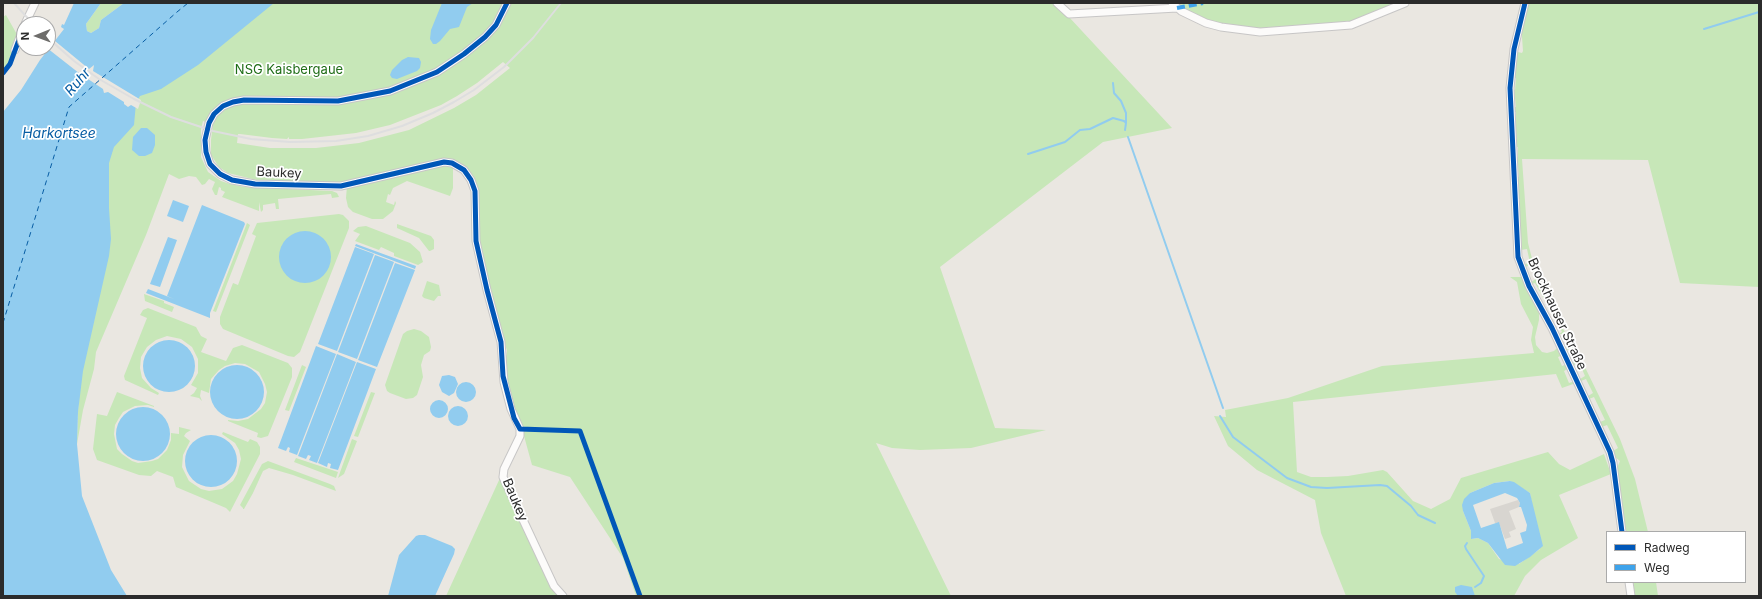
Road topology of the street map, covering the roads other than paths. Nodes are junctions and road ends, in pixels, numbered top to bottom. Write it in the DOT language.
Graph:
graph roads {
  1 [pos="35,3"];
  2 [pos="507,3"];
  3 [pos="1057,3"];
  4 [pos="1405,3"];
  5 [pos="1525,3"];
  6 [pos="1175,6"];
  7 [pos="29,16"];
  8 [pos="1622,531"];
  9 [pos="1629,583"];
  10 [pos="563,596"];
  11 [pos="1631,596"];
  1 -- 7 [label="street"];
  2 -- 10 [label="street, Baukey"];
  3 -- 6 [label="street"];
  4 -- 6 [label="street"];
  5 -- 8 [label="street, Brockhauser Straße"];
  9 -- 11 [label="street"];
}
